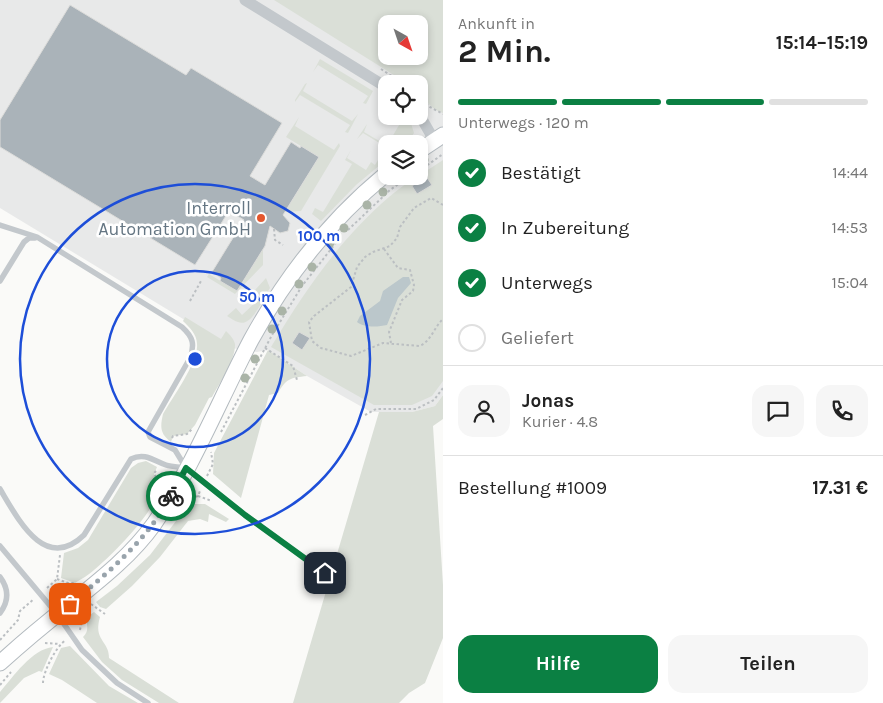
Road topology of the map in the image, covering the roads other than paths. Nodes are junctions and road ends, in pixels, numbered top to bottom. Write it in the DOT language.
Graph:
graph roads {
  1 [pos="245,0"];
  2 [pos="378,82"];
  3 [pos="428,125"];
  4 [pos="439,138"];
  5 [pos="428,145"];
  6 [pos="378,181"];
  7 [pos="0,225"];
  8 [pos="37,237"];
  9 [pos="0,281"];
  10 [pos="186,468"];
  11 [pos="0,490"];
  12 [pos="0,546"];
  13 [pos="325,573"];
  14 [pos="0,577"];
  15 [pos="0,613"];
  16 [pos="57,614"];
  17 [pos="6,667"];
  18 [pos="148,703"];
  1 -- 2 [label="street"];
  3 -- 4 [label="street"];
  4 -- 5 [label="street"];
  6 -- 10 [label="street"];
  7 -- 8 [label="lane"];
  8 -- 9 [label="lane"];
  8 -- 10 [label="lane"];
  10 -- 11 [label="lane"];
  10 -- 13 [label="lane"];
  10 -- 16 [label="street"];
  12 -- 16 [label="lane"];
  14 -- 15 [label="lane"];
  16 -- 17 [label="street"];
  16 -- 18 [label="lane"];
}
